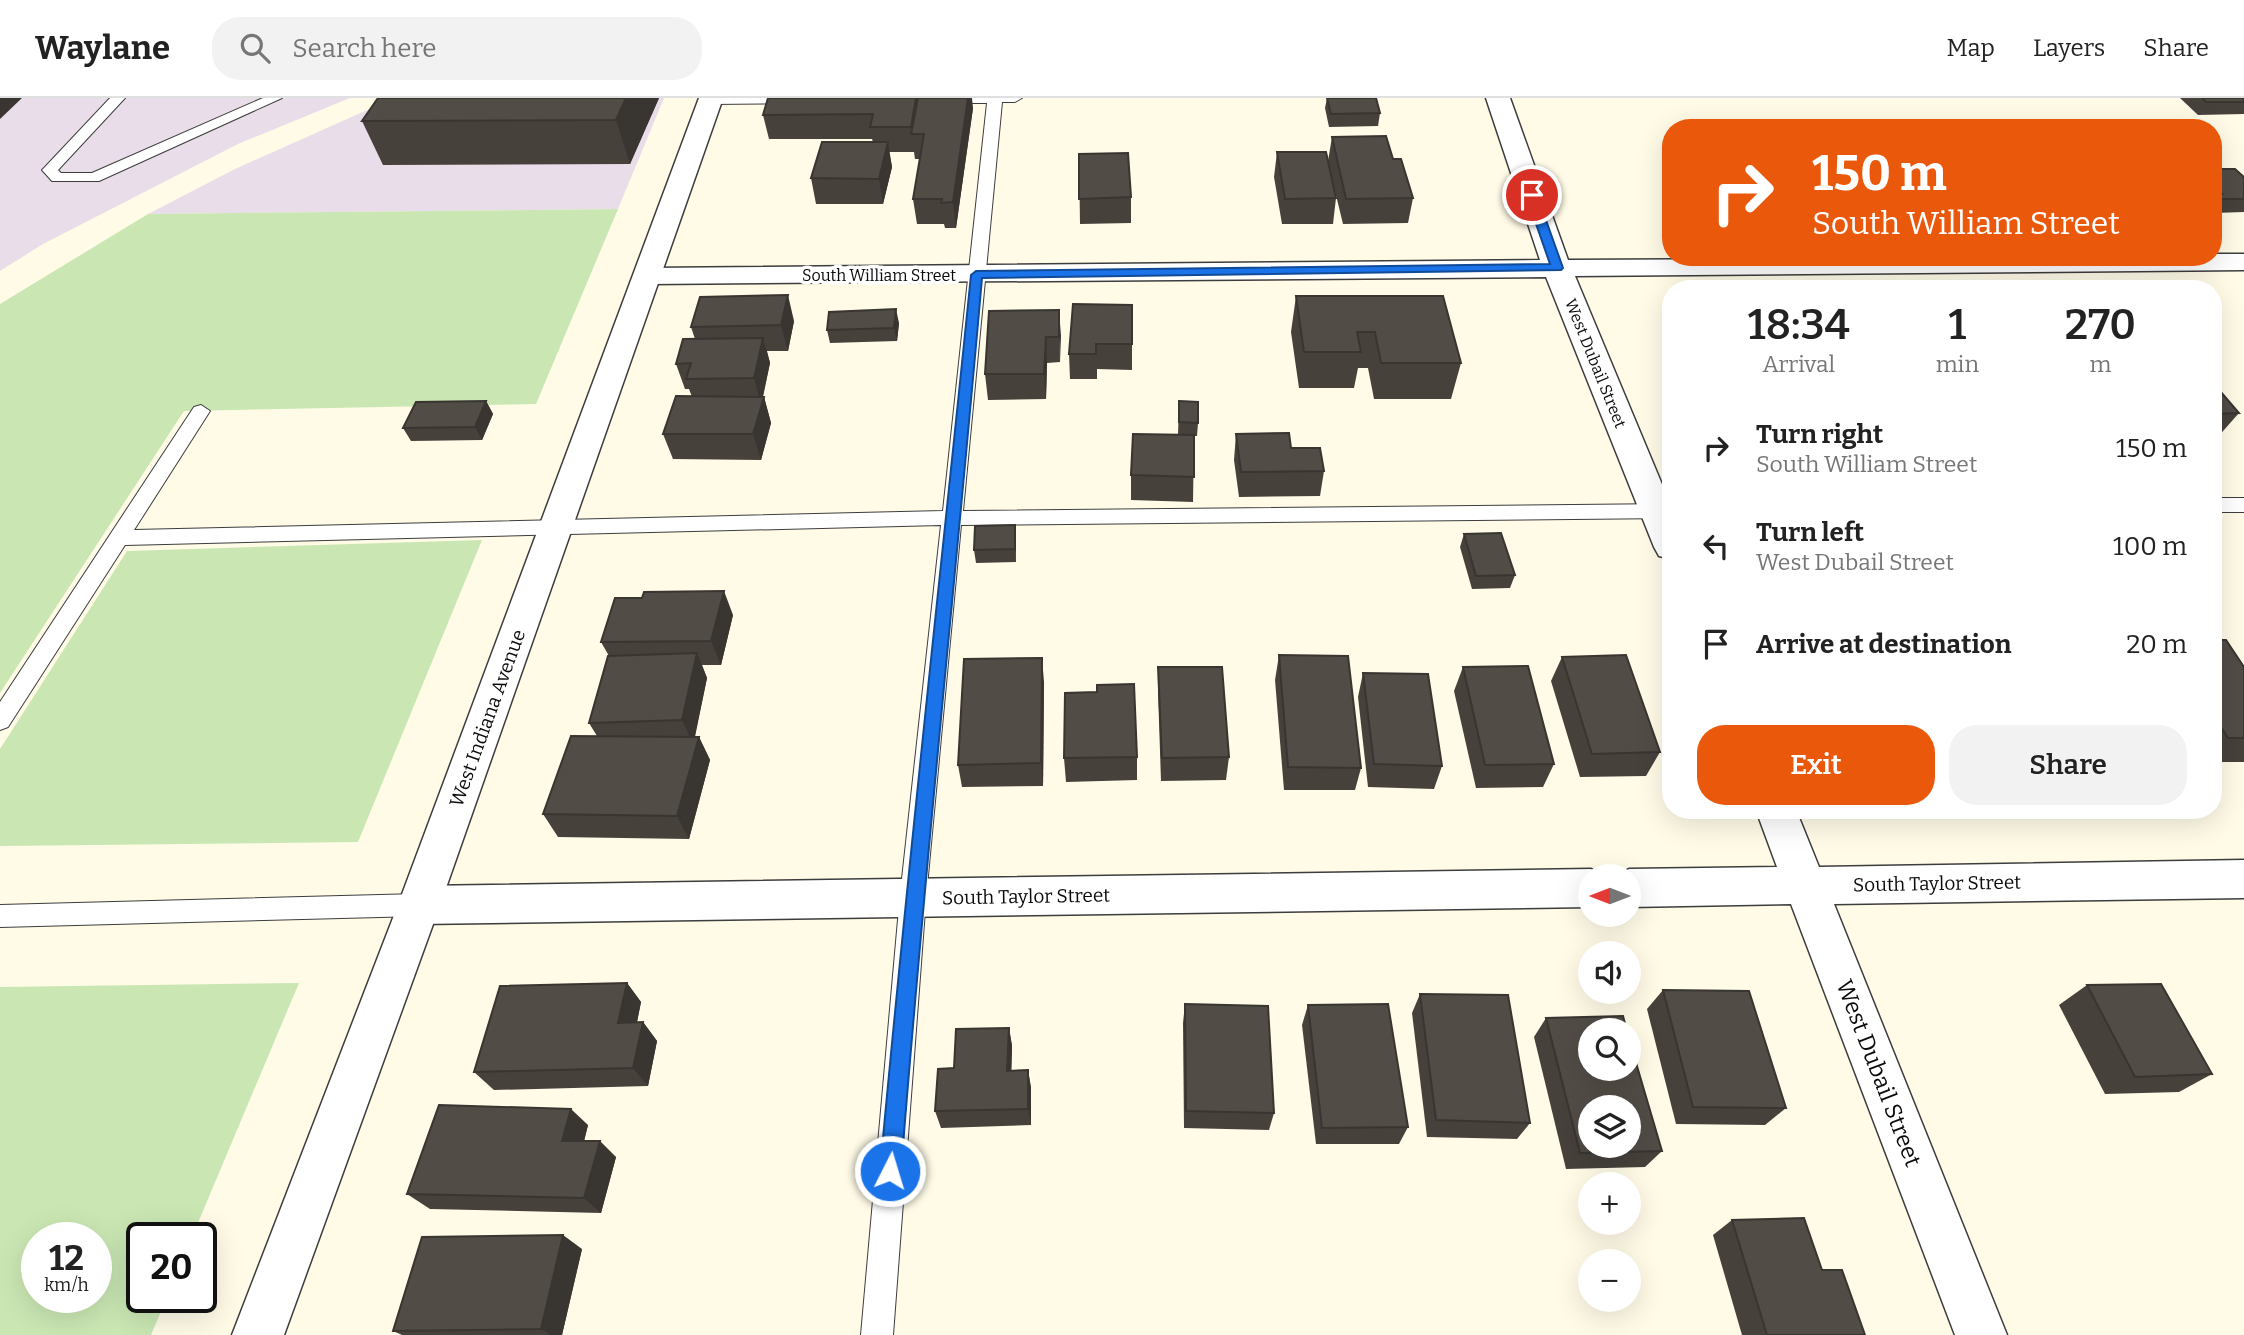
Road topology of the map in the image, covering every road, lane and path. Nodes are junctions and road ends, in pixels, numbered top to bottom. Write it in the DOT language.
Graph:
graph roads {
  1 [pos="118,98"];
  2 [pos="275,98"];
  3 [pos="995,98"];
  4 [pos="1015,98"];
  5 [pos="1498,98"];
  6 [pos="711,99"];
  7 [pos="819,99"];
  8 [pos="928,99"];
  9 [pos="2222,262"];
  10 [pos="2244,262"];
  11 [pos="1786,266"];
  12 [pos="1557,268"];
  13 [pos="649,275"];
  14 [pos="976,275"];
  15 [pos="201,411"];
  16 [pos="2222,505"];
  17 [pos="2244,505"];
  18 [pos="1662,507"];
  19 [pos="1662,512"];
  20 [pos="954,518"];
  21 [pos="557,526"];
  22 [pos="117,538"];
  23 [pos="0,721"];
  24 [pos="1779,819"];
  25 [pos="2244,879"];
  26 [pos="1805,886"];
  27 [pos="1578,888"];
  28 [pos="1642,888"];
  29 [pos="913,897"];
  30 [pos="419,905"];
  31 [pos="0,916"];
  32 [pos="258,1335"];
  33 [pos="877,1335"];
  34 [pos="1981,1335"];
  1 -- 2 [label="lane"];
  3 -- 4 [label="lane"];
  3 -- 8 [label="lane"];
  3 -- 14 [label="lane"];
  5 -- 12 [label="street, West Dubail Street"];
  6 -- 7 [label="lane"];
  6 -- 13 [label="street, West Indiana Avenue"];
  9 -- 10 [label="street, South William Street"];
  11 -- 12 [label="street, South William Street"];
  12 -- 14 [label="street, South William Street"];
  12 -- 18 [label="street, West Dubail Street"];
  13 -- 14 [label="street, South William Street"];
  13 -- 21 [label="street, West Indiana Avenue"];
  14 -- 20 [label="lane"];
  15 -- 22 [label="lane"];
  16 -- 17 [label="lane"];
  19 -- 20 [label="lane"];
  20 -- 21 [label="lane"];
  20 -- 29 [label="lane"];
  21 -- 22 [label="lane"];
  21 -- 30 [label="street, West Indiana Avenue"];
  22 -- 23 [label="lane"];
  24 -- 26 [label="street, West Dubail Street"];
  25 -- 26 [label="street, South Taylor Street"];
  26 -- 28 [label="street, South Taylor Street"];
  26 -- 34 [label="street, West Dubail Street"];
  27 -- 29 [label="street, South Taylor Street"];
  29 -- 30 [label="street, South Taylor Street"];
  29 -- 33 [label="lane"];
  30 -- 31 [label="lane"];
  30 -- 32 [label="street, West Indiana Avenue"];
}
